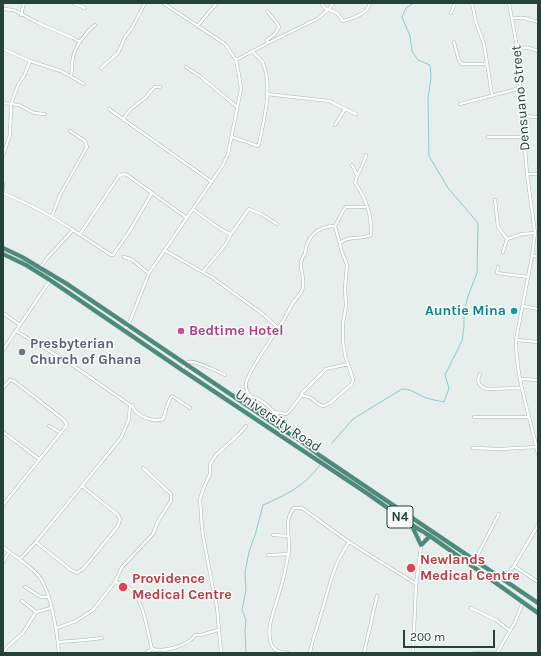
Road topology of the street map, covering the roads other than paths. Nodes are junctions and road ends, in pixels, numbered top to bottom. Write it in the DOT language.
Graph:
graph roads {
  1 [pos="24,3"];
  2 [pos="73,3"];
  3 [pos="146,3"];
  4 [pos="163,3"];
  5 [pos="217,3"];
  6 [pos="321,3"];
  7 [pos="333,3"];
  8 [pos="370,3"];
  9 [pos="455,3"];
  10 [pos="472,3"];
  11 [pos="508,3"];
  12 [pos="85,8"];
  13 [pos="3,9"];
  14 [pos="329,9"];
  15 [pos="267,11"];
  16 [pos="451,13"];
  17 [pos="21,14"];
  18 [pos="512,18"];
  19 [pos="538,22"];
  20 [pos="95,25"];
  21 [pos="198,25"];
  22 [pos="80,42"];
  23 [pos="454,42"];
  24 [pos="268,43"];
  25 [pos="517,47"];
  26 [pos="3,49"];
  27 [pos="252,51"];
  28 [pos="538,51"];
  29 [pos="236,60"];
  30 [pos="30,61"];
  31 [pos="487,64"];
  32 [pos="186,67"];
  33 [pos="101,68"];
  34 [pos="71,76"];
  35 [pos="84,84"];
  36 [pos="160,87"];
  37 [pos="521,88"];
  38 [pos="267,94"];
  39 [pos="492,95"];
  40 [pos="3,103"];
  41 [pos="11,104"];
  42 [pos="460,104"];
  43 [pos="237,108"];
  44 [pos="109,109"];
  45 [pos="345,109"];
  46 [pos="45,114"];
  47 [pos="356,114"];
  48 [pos="522,116"];
  49 [pos="538,117"];
  50 [pos="124,120"];
  51 [pos="335,125"];
  52 [pos="70,131"];
  53 [pos="232,137"];
  54 [pos="488,137"];
  55 [pos="524,137"];
  56 [pos="3,155"];
  57 [pos="366,155"];
  58 [pos="352,165"];
  59 [pos="527,174"];
  60 [pos="538,174"];
  61 [pos="357,175"];
  62 [pos="212,182"];
  63 [pos="3,183"];
  64 [pos="3,188"];
  65 [pos="3,193"];
  66 [pos="152,193"];
  67 [pos="495,200"];
  68 [pos="366,207"];
  69 [pos="193,210"];
  70 [pos="52,216"];
  71 [pos="187,218"];
  72 [pos="538,218"];
  73 [pos="534,219"];
  74 [pos="277,224"];
  75 [pos="335,226"];
  76 [pos="73,230"];
  77 [pos="535,233"];
  78 [pos="80,234"];
  79 [pos="231,234"];
  80 [pos="507,239"];
  81 [pos="340,243"];
  82 [pos="3,248"];
  83 [pos="164,250"];
  84 [pos="503,252"];
  85 [pos="3,254"];
  86 [pos="532,256"];
  87 [pos="538,256"];
  88 [pos="124,258"];
  89 [pos="498,266"];
  90 [pos="40,268"];
  91 [pos="203,272"];
  92 [pos="149,273"];
  93 [pos="528,277"];
  94 [pos="51,278"];
  95 [pos="523,306"];
  96 [pos="538,308"];
  97 [pos="3,314"];
  98 [pos="20,325"];
  99 [pos="128,326"];
  100 [pos="278,328"];
  101 [pos="123,330"];
  102 [pos="16,331"];
  103 [pos="516,340"];
  104 [pos="538,342"];
  105 [pos="3,350"];
  106 [pos="186,364"];
  107 [pos="348,364"];
  108 [pos="182,370"];
  109 [pos="480,374"];
  110 [pos="225,375"];
  111 [pos="521,379"];
  112 [pos="538,380"];
  113 [pos="3,388"];
  114 [pos="522,388"];
  115 [pos="302,396"];
  116 [pos="130,405"];
  117 [pos="190,408"];
  118 [pos="274,412"];
  119 [pos="474,417"];
  120 [pos="529,417"];
  121 [pos="49,426"];
  122 [pos="246,426"];
  123 [pos="3,432"];
  124 [pos="61,432"];
  125 [pos="297,438"];
  126 [pos="537,447"];
  127 [pos="473,448"];
  128 [pos="538,454"];
  129 [pos="39,459"];
  130 [pos="143,468"];
  131 [pos="82,486"];
  132 [pos="3,505"];
  133 [pos="499,514"];
  134 [pos="412,525"];
  135 [pos="538,526"];
  136 [pos="537,530"];
  137 [pos="423,532"];
  138 [pos="273,535"];
  139 [pos="288,536"];
  140 [pos="430,536"];
  141 [pos="36,542"];
  142 [pos="349,542"];
  143 [pos="421,545"];
  144 [pos="3,547"];
  145 [pos="9,552"];
  146 [pos="289,554"];
  147 [pos="268,555"];
  148 [pos="20,559"];
  149 [pos="475,560"];
  150 [pos="3,562"];
  151 [pos="514,566"];
  152 [pos="502,580"];
  153 [pos="115,582"];
  154 [pos="538,582"];
  155 [pos="416,584"];
  156 [pos="501,585"];
  157 [pos="24,588"];
  158 [pos="377,596"];
  159 [pos="48,597"];
  160 [pos="22,601"];
  161 [pos="523,602"];
  162 [pos="538,603"];
  163 [pos="51,608"];
  164 [pos="471,608"];
  165 [pos="36,612"];
  166 [pos="538,612"];
  167 [pos="56,628"];
  168 [pos="218,630"];
  169 [pos="510,631"];
  170 [pos="102,638"];
  171 [pos="58,642"];
  172 [pos="152,649"];
  173 [pos="3,653"];
  174 [pos="59,653"];
  175 [pos="146,653"];
  176 [pos="221,653"];
  177 [pos="288,653"];
  178 [pos="310,653"];
  179 [pos="364,653"];
  180 [pos="413,653"];
  181 [pos="474,653"];
  182 [pos="496,653"];
  1 -- 17 [label="street"];
  2 -- 12 [label="street"];
  3 -- 33 [label="street"];
  4 -- 21 [label="street"];
  5 -- 21 [label="street"];
  6 -- 14 [label="street"];
  7 -- 14 [label="street"];
  8 -- 14 [label="street"];
  9 -- 16 [label="street"];
  10 -- 31 [label="street"];
  11 -- 18 [label="street, Densuano Street"];
  13 -- 17 [label="street"];
  14 -- 24 [label="street"];
  15 -- 24 [label="street"];
  17 -- 22 [label="street"];
  18 -- 19 [label="street"];
  18 -- 25 [label="street, Densuano Street"];
  20 -- 22 [label="street"];
  21 -- 29 [label="street"];
  22 -- 34 [label="street"];
  23 -- 31 [label="street"];
  24 -- 27 [label="street"];
  25 -- 28 [label="street"];
  25 -- 37 [label="street, Densuano Street"];
  26 -- 30 [label="street"];
  27 -- 29 [label="street"];
  27 -- 38 [label="street"];
  29 -- 43 [label="street"];
  30 -- 34 [label="street"];
  30 -- 41 [label="street"];
  31 -- 39 [label="street"];
  32 -- 43 [label="street"];
  34 -- 35 [label="street"];
  36 -- 50 [label="street"];
  37 -- 39 [label="street"];
  37 -- 48 [label="street, Densuano Street"];
  38 -- 45 [label="street"];
  38 -- 53 [label="street"];
  39 -- 42 [label="street"];
  40 -- 41 [label="street"];
  41 -- 46 [label="street"];
  41 -- 56 [label="street"];
  43 -- 53 [label="street"];
  44 -- 50 [label="street"];
  45 -- 47 [label="street"];
  45 -- 51 [label="street"];
  48 -- 49 [label="street"];
  48 -- 55 [label="street, Densuano Street"];
  50 -- 62 [label="street"];
  52 -- 70 [label="street"];
  53 -- 62 [label="street"];
  54 -- 55 [label="street"];
  55 -- 59 [label="street, Densuano Street"];
  57 -- 61 [label="street"];
  58 -- 61 [label="street"];
  59 -- 60 [label="street"];
  59 -- 73 [label="street, Densuano Street"];
  61 -- 68 [label="street"];
  62 -- 69 [label="street"];
  63 -- 64 [label="street"];
  65 -- 70 [label="street"];
  66 -- 71 [label="street"];
  66 -- 78 [label="street"];
  66 -- 78 [label="street"];
  67 -- 80 [label="street"];
  68 -- 75 [label="street"];
  68 -- 81 [label="street"];
  69 -- 71 [label="street"];
  69 -- 79 [label="street"];
  70 -- 76 [label="street"];
  71 -- 83 [label="street"];
  72 -- 73 [label="street"];
  73 -- 77 [label="street, Densuano Street"];
  74 -- 79 [label="street"];
  75 -- 81 [label="street"];
  75 -- 100 [label="street"];
  76 -- 78 [label="street"];
  76 -- 90 [label="street"];
  77 -- 80 [label="street"];
  77 -- 86 [label="street, Densuano Street"];
  79 -- 91 [label="street"];
  80 -- 84 [label="street"];
  81 -- 107 [label="street"];
  82 -- 90 [label="highway, University Road / N4"];
  83 -- 91 [label="street"];
  83 -- 92 [label="street"];
  85 -- 94 [label="highway, University Road / N4"];
  86 -- 87 [label="street"];
  86 -- 93 [label="street, Densuano Street"];
  88 -- 92 [label="street"];
  89 -- 93 [label="street"];
  90 -- 94 [label="highway, University Road / N4"];
  91 -- 100 [label="street"];
  92 -- 99 [label="street"];
  93 -- 95 [label="street, Densuano Street"];
  94 -- 98 [label="street"];
  94 -- 99 [label="highway, University Road / N4"];
  94 -- 101 [label="highway, University Road / N4"];
  95 -- 96 [label="street"];
  95 -- 103 [label="street, Densuano Street"];
  97 -- 98 [label="street"];
  98 -- 102 [label="street"];
  99 -- 101 [label="street"];
  99 -- 106 [label="highway, University Road / N4"];
  100 -- 118 [label="street"];
  101 -- 108 [label="highway, University Road / N4"];
  102 -- 105 [label="street"];
  102 -- 116 [label="street"];
  103 -- 104 [label="street"];
  103 -- 111 [label="street, Densuano Street"];
  106 -- 108 [label="street"];
  106 -- 110 [label="street"];
  106 -- 125 [label="highway, University Road / N4"];
  107 -- 115 [label="street"];
  107 -- 115 [label="street"];
  108 -- 134 [label="highway, University Road / N4"];
  109 -- 114 [label="street"];
  111 -- 112 [label="street"];
  111 -- 114 [label="street, Densuano Street"];
  113 -- 124 [label="street"];
  114 -- 120 [label="street, Densuano Street"];
  115 -- 118 [label="street"];
  116 -- 117 [label="street"];
  116 -- 131 [label="street"];
  118 -- 125 [label="street"];
  119 -- 120 [label="street"];
  120 -- 126 [label="street, Densuano Street"];
  121 -- 124 [label="street"];
  122 -- 168 [label="street"];
  123 -- 129 [label="street"];
  124 -- 129 [label="street"];
  125 -- 149 [label="highway, University Road / N4"];
  126 -- 127 [label="street"];
  126 -- 128 [label="street, Densuano Street"];
  129 -- 132 [label="street"];
  130 -- 153 [label="street"];
  131 -- 141 [label="street"];
  131 -- 141 [label="street"];
  133 -- 149 [label="street"];
  134 -- 137 [label="highway, University Road / N4"];
  134 -- 143 [label="highway"];
  135 -- 136 [label="street"];
  136 -- 151 [label="street"];
  137 -- 140 [label="highway, University Road / N4"];
  137 -- 143 [label="street"];
  138 -- 139 [label="street"];
  139 -- 142 [label="street"];
  139 -- 146 [label="street"];
  140 -- 143 [label="highway"];
  140 -- 156 [label="highway, University Road / N4"];
  141 -- 148 [label="street"];
  142 -- 155 [label="street"];
  142 -- 178 [label="street"];
  143 -- 155 [label="street"];
  144 -- 145 [label="street"];
  145 -- 148 [label="street"];
  145 -- 150 [label="street"];
  146 -- 147 [label="street"];
  146 -- 177 [label="street"];
  148 -- 159 [label="street"];
  149 -- 152 [label="highway, University Road / N4"];
  151 -- 152 [label="street"];
  151 -- 154 [label="street"];
  152 -- 156 [label="street"];
  152 -- 162 [label="highway, University Road / N4"];
  153 -- 167 [label="street"];
  153 -- 172 [label="street"];
  155 -- 180 [label="street"];
  156 -- 161 [label="highway, University Road / N4"];
  157 -- 159 [label="street"];
  158 -- 179 [label="street"];
  159 -- 163 [label="street"];
  160 -- 165 [label="street"];
  161 -- 166 [label="highway, University Road / N4"];
  161 -- 169 [label="street"];
  163 -- 165 [label="street"];
  163 -- 167 [label="street"];
  164 -- 169 [label="street"];
  165 -- 173 [label="street"];
  167 -- 171 [label="street"];
  168 -- 172 [label="street"];
  168 -- 176 [label="street"];
  169 -- 182 [label="street"];
  170 -- 171 [label="street"];
  171 -- 174 [label="street"];
  172 -- 175 [label="street"];
  181 -- 182 [label="street"];
}
